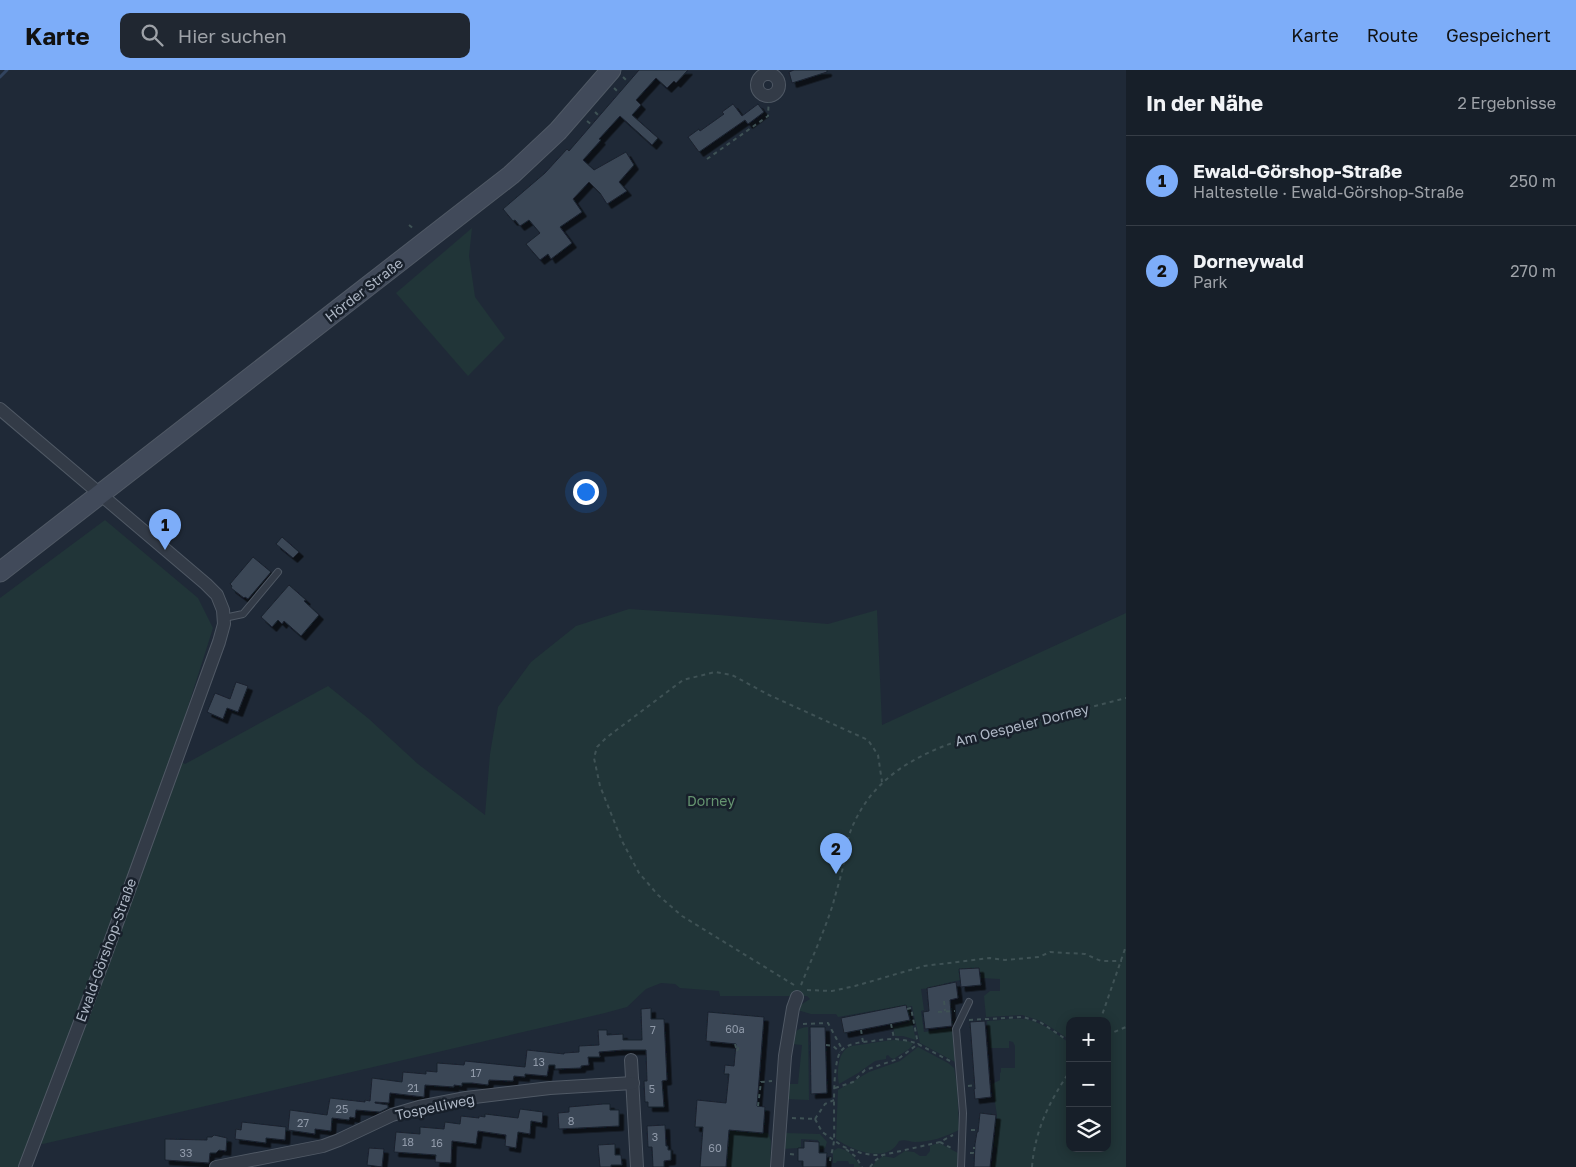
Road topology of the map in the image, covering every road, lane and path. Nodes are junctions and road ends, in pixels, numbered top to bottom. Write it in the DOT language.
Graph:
graph roads {
  1 [pos="776,73"];
  2 [pos="615,77"];
  3 [pos="628,82"];
  4 [pos="619,93"];
  5 [pos="769,97"];
  6 [pos="592,109"];
  7 [pos="599,116"];
  8 [pos="583,119"];
  9 [pos="592,125"];
  10 [pos="707,159"];
  11 [pos="0,408"];
  12 [pos="101,494"];
  13 [pos="0,572"];
  14 [pos="278,572"];
  15 [pos="224,618"];
  16 [pos="1126,698"];
  17 [pos="882,782"];
  18 [pos="1126,946"];
  19 [pos="1124,951"];
  20 [pos="1126,956"];
  21 [pos="1122,961"];
  22 [pos="798,993"];
  23 [pos="944,1001"];
  24 [pos="969,1002"];
  25 [pos="907,1008"];
  26 [pos="964,1011"];
  27 [pos="938,1012"];
  28 [pos="945,1012"];
  29 [pos="1101,1017"];
  30 [pos="959,1021"];
  31 [pos="790,1024"];
  32 [pos="891,1024"];
  33 [pos="1126,1027"];
  34 [pos="861,1030"];
  35 [pos="1111,1033"];
  36 [pos="894,1038"];
  37 [pos="1066,1039"];
  38 [pos="863,1042"];
  39 [pos="735,1044"];
  40 [pos="740,1044"];
  41 [pos="918,1044"];
  42 [pos="826,1045"];
  43 [pos="841,1050"];
  44 [pos="631,1060"];
  45 [pos="959,1066"];
  46 [pos="1066,1077"];
  47 [pos="765,1081"];
  48 [pos="633,1083"];
  49 [pos="835,1088"];
  50 [pos="835,1100"];
  51 [pos="758,1106"];
  52 [pos="780,1116"];
  53 [pos="815,1119"];
  54 [pos="963,1131"];
  55 [pos="834,1141"];
  56 [pos="940,1142"];
  57 [pos="844,1147"];
  58 [pos="975,1148"];
  59 [pos="973,1153"];
  60 [pos="962,1154"];
  61 [pos="883,1155"];
  62 [pos="830,1161"];
  63 [pos="25,1167"];
  64 [pos="216,1167"];
  65 [pos="637,1167"];
  66 [pos="777,1167"];
  67 [pos="862,1167"];
  68 [pos="870,1167"];
  69 [pos="961,1167"];
  70 [pos="1032,1167"];
  1 -- 5 [label="street"];
  1 -- 5 [label="street"];
  2 -- 3 [label="path"];
  2 -- 4 [label="path"];
  2 -- 12 [label="main road, Hörder Straße"];
  5 -- 10 [label="path"];
  6 -- 7 [label="path"];
  8 -- 9 [label="path"];
  11 -- 12 [label="street"];
  12 -- 13 [label="main road, Hörder Straße"];
  12 -- 15 [label="street"];
  14 -- 15 [label="lane"];
  15 -- 63 [label="street, Ewald-Görshop-Straße"];
  16 -- 17 [label="path, Am Oespeler Dorney"];
  17 -- 22 [label="path, Am Oespeler Dorney"];
  17 -- 22 [label="path"];
  18 -- 19 [label="path"];
  19 -- 20 [label="path"];
  19 -- 21 [label="path"];
  21 -- 22 [label="path"];
  21 -- 29 [label="path"];
  22 -- 31 [label="street"];
  23 -- 28 [label="path"];
  24 -- 26 [label="lane"];
  25 -- 41 [label="path"];
  26 -- 28 [label="path"];
  26 -- 30 [label="lane"];
  27 -- 28 [label="path"];
  30 -- 37 [label="path"];
  30 -- 45 [label="lane"];
  31 -- 43 [label="path"];
  31 -- 52 [label="street"];
  32 -- 36 [label="path"];
  33 -- 35 [label="path"];
  34 -- 38 [label="path"];
  36 -- 38 [label="path"];
  36 -- 41 [label="path"];
  38 -- 43 [label="path"];
  39 -- 40 [label="path"];
  41 -- 45 [label="path"];
  41 -- 49 [label="path"];
  42 -- 43 [label="path"];
  43 -- 49 [label="path"];
  44 -- 48 [label="street"];
  45 -- 54 [label="lane"];
  46 -- 70 [label="path"];
  47 -- 51 [label="path"];
  48 -- 64 [label="street, Tospelliweg"];
  48 -- 65 [label="street"];
  49 -- 50 [label="path"];
  50 -- 53 [label="path"];
  50 -- 55 [label="path"];
  52 -- 53 [label="path"];
  52 -- 66 [label="street"];
  53 -- 55 [label="path"];
  54 -- 56 [label="path"];
  54 -- 60 [label="lane"];
  55 -- 57 [label="path"];
  55 -- 62 [label="path"];
  56 -- 60 [label="path"];
  56 -- 61 [label="path"];
  57 -- 61 [label="path"];
  57 -- 67 [label="path"];
  58 -- 59 [label="path"];
  60 -- 69 [label="lane"];
  61 -- 68 [label="path"];
}
